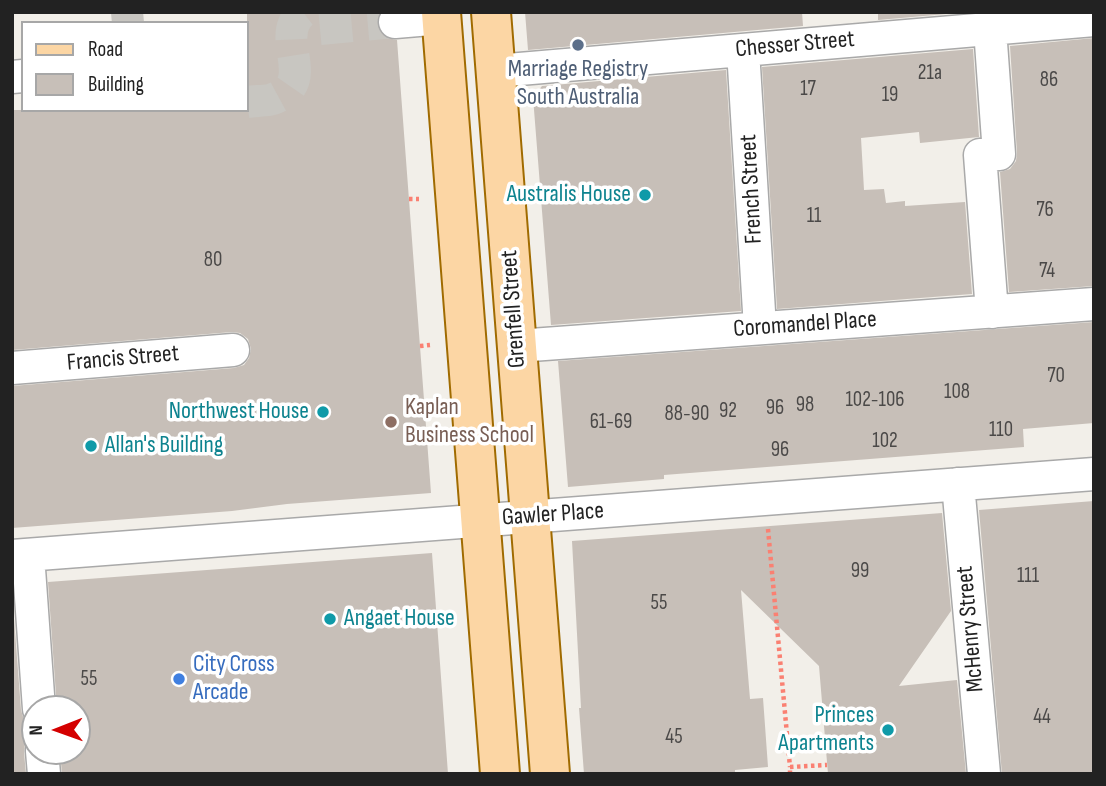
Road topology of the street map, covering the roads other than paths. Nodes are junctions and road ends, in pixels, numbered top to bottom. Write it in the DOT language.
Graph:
graph roads {
  1 [pos="491,12"];
  2 [pos="442,15"];
  3 [pos="1094,20"];
  4 [pos="395,22"];
  5 [pos="990,29"];
  6 [pos="743,50"];
  7 [pos="496,71"];
  8 [pos="1094,304"];
  9 [pos="992,312"];
  10 [pos="760,328"];
  11 [pos="517,346"];
  12 [pos="233,351"];
  13 [pos="12,368"];
  14 [pos="1094,474"];
  15 [pos="958,484"];
  16 [pos="530,516"];
  17 [pos="481,520"];
  18 [pos="20,555"];
  19 [pos="37,695"];
  20 [pos="500,774"];
  21 [pos="550,774"];
  22 [pos="984,774"];
  1 -- 7 [label="main road, Grenfell Street"];
  2 -- 4 [label="street"];
  2 -- 17 [label="main road, Grenfell Street"];
  3 -- 5 [label="street, Chesser Street"];
  5 -- 6 [label="street, Chesser Street"];
  5 -- 9 [label="street"];
  6 -- 7 [label="street, Chesser Street"];
  6 -- 10 [label="street, French Street"];
  7 -- 11 [label="main road, Grenfell Street"];
  8 -- 9 [label="street, Coromandel Place"];
  9 -- 10 [label="street, Coromandel Place"];
  10 -- 11 [label="street, Coromandel Place"];
  11 -- 16 [label="main road, Grenfell Street"];
  12 -- 13 [label="street, Francis Street"];
  14 -- 15 [label="street, Gawler Place"];
  15 -- 16 [label="street, Gawler Place"];
  15 -- 22 [label="street, McHenry Street"];
  16 -- 17 [label="street, Gawler Place"];
  16 -- 21 [label="main road, Grenfell Street"];
  17 -- 18 [label="street, Gawler Place"];
  17 -- 20 [label="main road, Grenfell Street"];
  18 -- 19 [label="street"];
}
